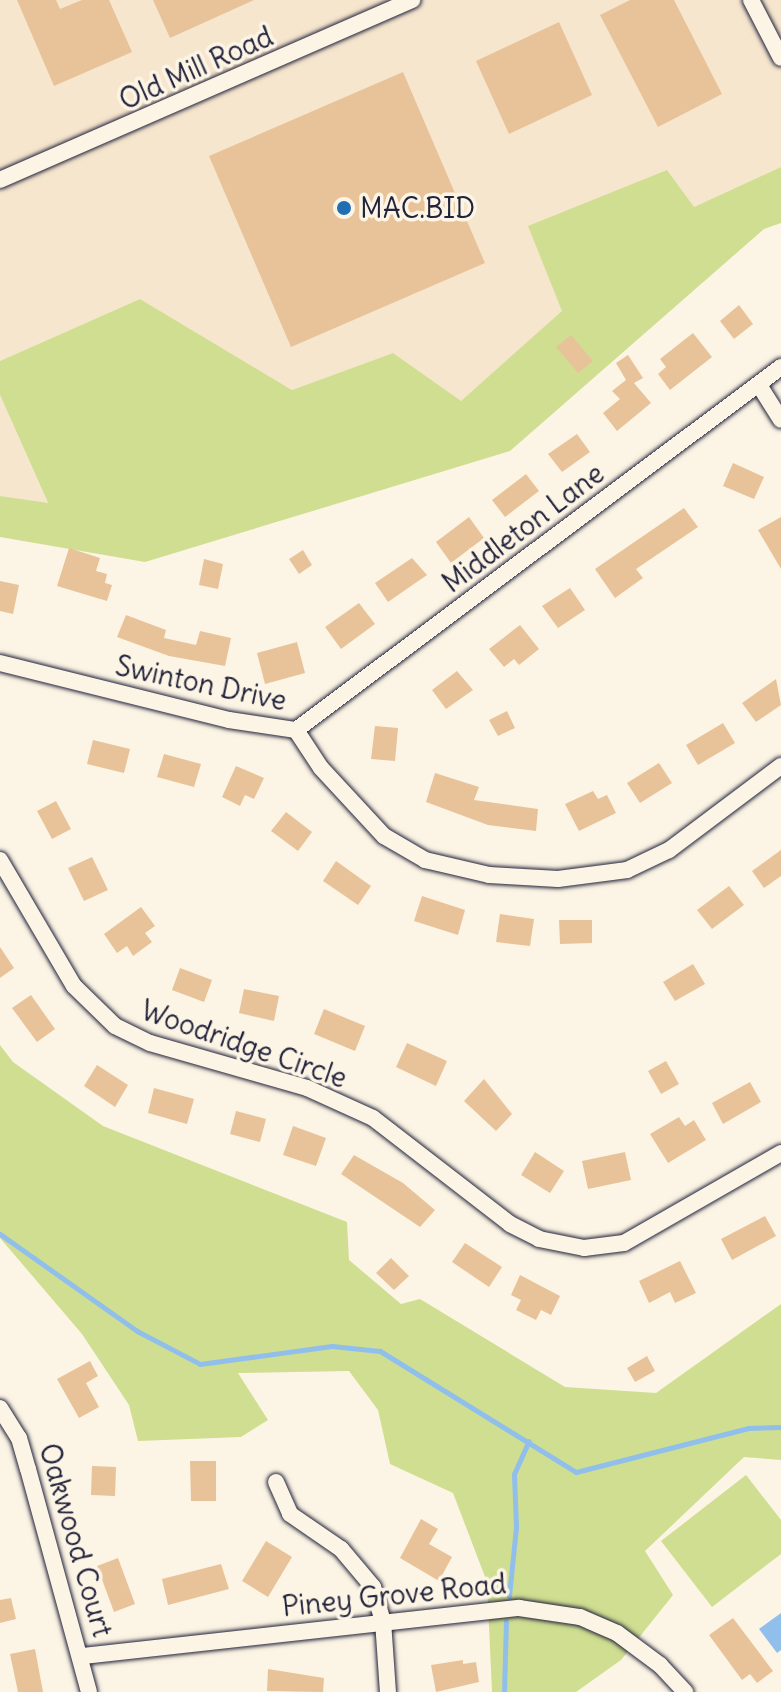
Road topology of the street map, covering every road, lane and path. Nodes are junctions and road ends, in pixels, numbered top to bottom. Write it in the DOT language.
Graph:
graph roads {
  1 [pos="412,0"];
  2 [pos="751,0"];
  3 [pos="781,58"];
  4 [pos="0,180"];
  5 [pos="781,367"];
  6 [pos="759,385"];
  7 [pos="781,420"];
  8 [pos="0,663"];
  9 [pos="296,730"];
  10 [pos="781,766"];
  11 [pos="0,860"];
  12 [pos="781,1153"];
  13 [pos="0,1408"];
  14 [pos="276,1482"];
  15 [pos="383,1621"];
  16 [pos="83,1656"];
  17 [pos="89,1692"];
  18 [pos="388,1692"];
  19 [pos="685,1692"];
  1 -- 4 [label="street, Old Mill Road"];
  2 -- 3 [label="street"];
  5 -- 6 [label="street, Middleton Lane"];
  6 -- 7 [label="street"];
  6 -- 9 [label="street, Middleton Lane"];
  8 -- 9 [label="street, Swinton Drive"];
  9 -- 10 [label="street, Swinton Drive"];
  11 -- 12 [label="street, Woodridge Circle"];
  13 -- 16 [label="street, Oakwood Court"];
  14 -- 15 [label="street"];
  15 -- 16 [label="street, Piney Grove Road"];
  15 -- 18 [label="street"];
  15 -- 19 [label="street, Piney Grove Road"];
  16 -- 17 [label="street, Oakwood Court"];
}
